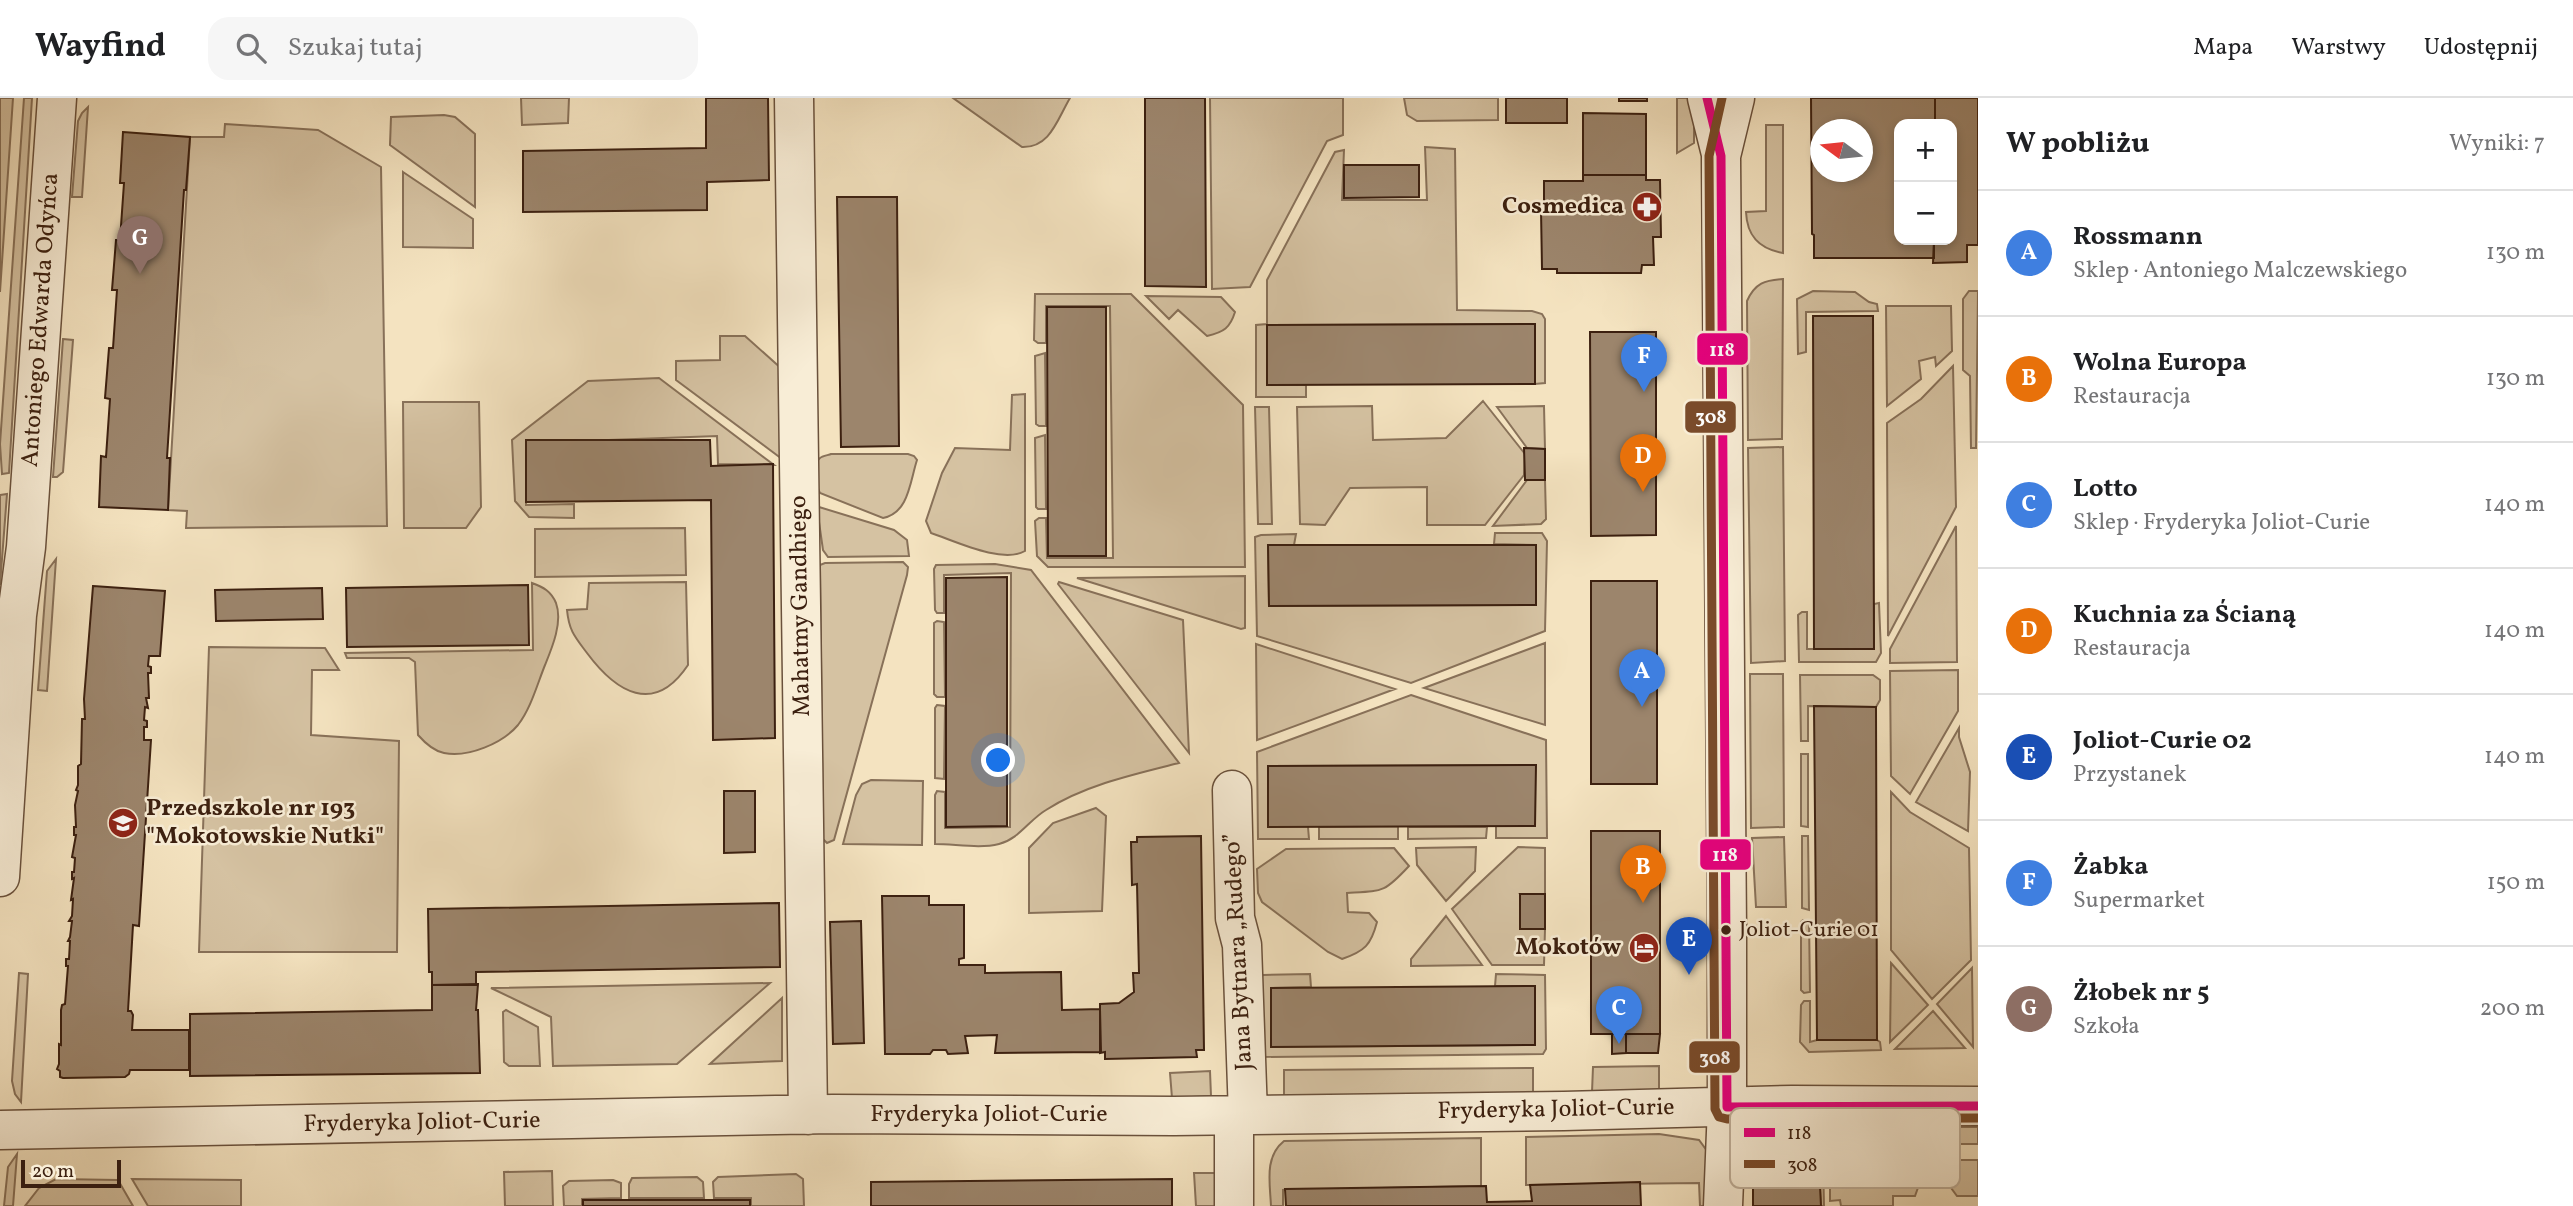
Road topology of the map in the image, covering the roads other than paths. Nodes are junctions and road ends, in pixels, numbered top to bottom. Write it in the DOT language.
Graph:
graph roads {
  1 [pos="57,98"];
  2 [pos="794,98"];
  3 [pos="1707,98"];
  4 [pos="1735,98"];
  5 [pos="1721,156"];
  6 [pos="1232,790"];
  7 [pos="0,877"];
  8 [pos="1978,1106"];
  9 [pos="1727,1107"];
  10 [pos="808,1115"];
  11 [pos="1241,1115"];
  12 [pos="0,1130"];
  13 [pos="1234,1206"];
  14 [pos="1723,1206"];
  1 -- 7 [label="street, Antoniego Edwarda Odyńca"];
  2 -- 10 [label="street, Mahatmy Gandhiego"];
  3 -- 5 [label="street"];
  4 -- 5 [label="street"];
  5 -- 9 [label="street"];
  6 -- 11 [label="street, Jana Bytnara „Rudego”"];
  8 -- 9 [label="street, Fryderyka Joliot-Curie"];
  9 -- 11 [label="street, Fryderyka Joliot-Curie"];
  9 -- 14 [label="street"];
  10 -- 11 [label="street, Fryderyka Joliot-Curie"];
  10 -- 12 [label="street, Fryderyka Joliot-Curie"];
  11 -- 13 [label="street, Jana Bytnara „Rudego”"];
}
